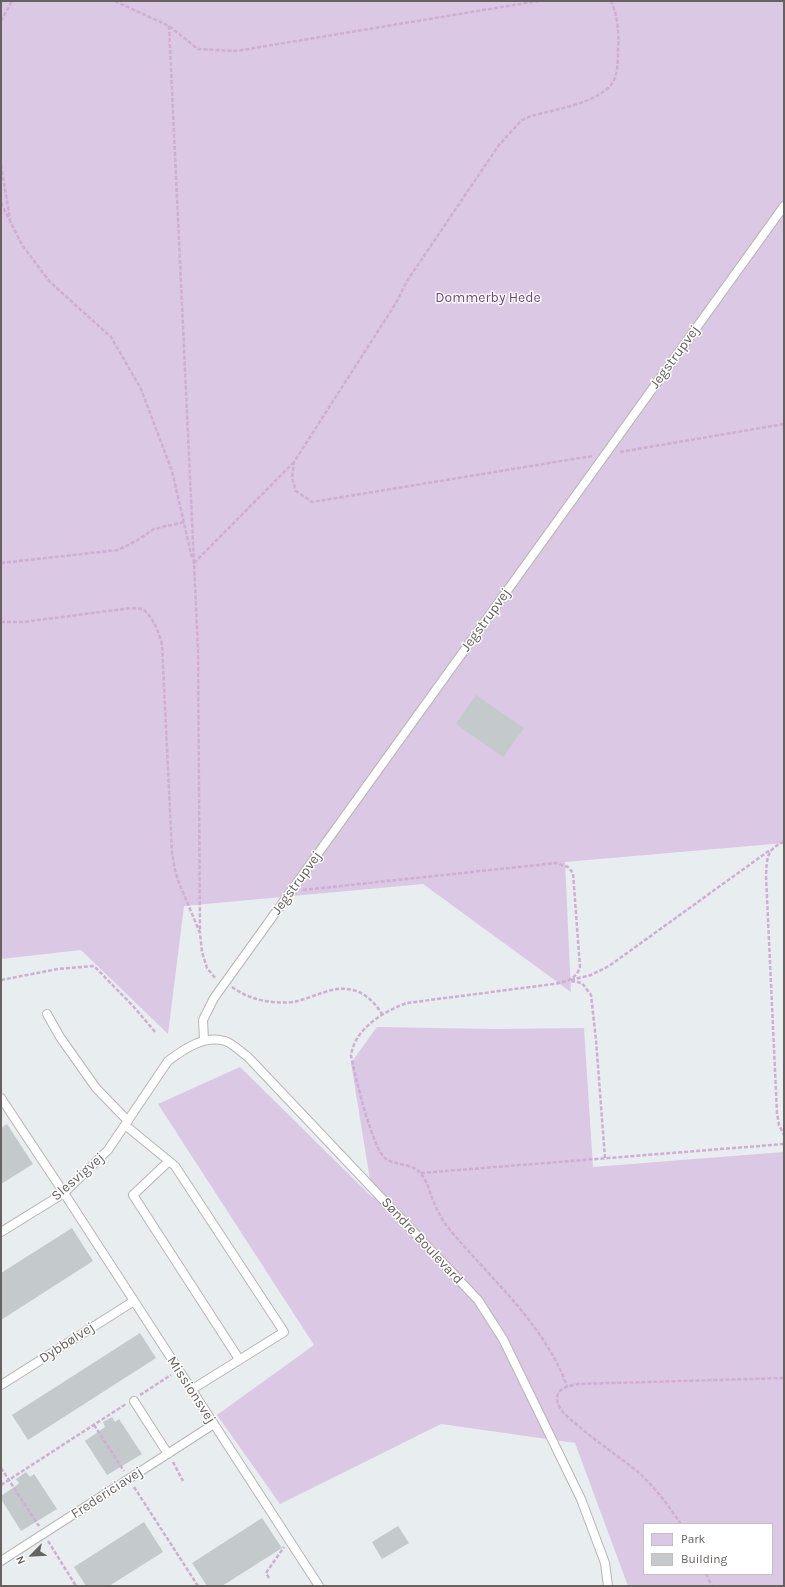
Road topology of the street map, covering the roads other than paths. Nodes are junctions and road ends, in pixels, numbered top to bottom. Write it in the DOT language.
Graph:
graph roads {
  1 [pos="784,206"];
  2 [pos="47,1014"];
  3 [pos="204,1040"];
  4 [pos="1,1098"];
  5 [pos="139,1105"];
  6 [pos="127,1123"];
  7 [pos="169,1160"];
  8 [pos="64,1193"];
  9 [pos="1,1232"];
  10 [pos="134,1301"];
  11 [pos="239,1359"];
  12 [pos="1,1385"];
  13 [pos="191,1390"];
  14 [pos="133,1400"];
  15 [pos="214,1424"];
  16 [pos="168,1454"];
  17 [pos="1,1561"];
  18 [pos="319,1586"];
  19 [pos="608,1586"];
  1 -- 3 [label="lane, Jegstrupvej"];
  2 -- 6 [label="lane"];
  3 -- 5 [label="lane, Søndre Boulevard"];
  3 -- 19 [label="lane, Søndre Boulevard"];
  4 -- 8 [label="lane, Missionsvej"];
  5 -- 6 [label="lane, Slesvigvej"];
  6 -- 7 [label="lane"];
  6 -- 8 [label="lane, Slesvigvej"];
  7 -- 11 [label="lane"];
  7 -- 11 [label="lane"];
  8 -- 9 [label="lane, Slesvigvej"];
  8 -- 10 [label="lane, Missionsvej"];
  10 -- 12 [label="lane, Dybbølvej"];
  10 -- 13 [label="lane, Missionsvej"];
  11 -- 13 [label="lane"];
  13 -- 15 [label="lane, Missionsvej"];
  14 -- 16 [label="lane"];
  15 -- 16 [label="lane, Fredericiavej"];
  15 -- 18 [label="lane, Missionsvej"];
  16 -- 17 [label="lane, Fredericiavej"];
}
